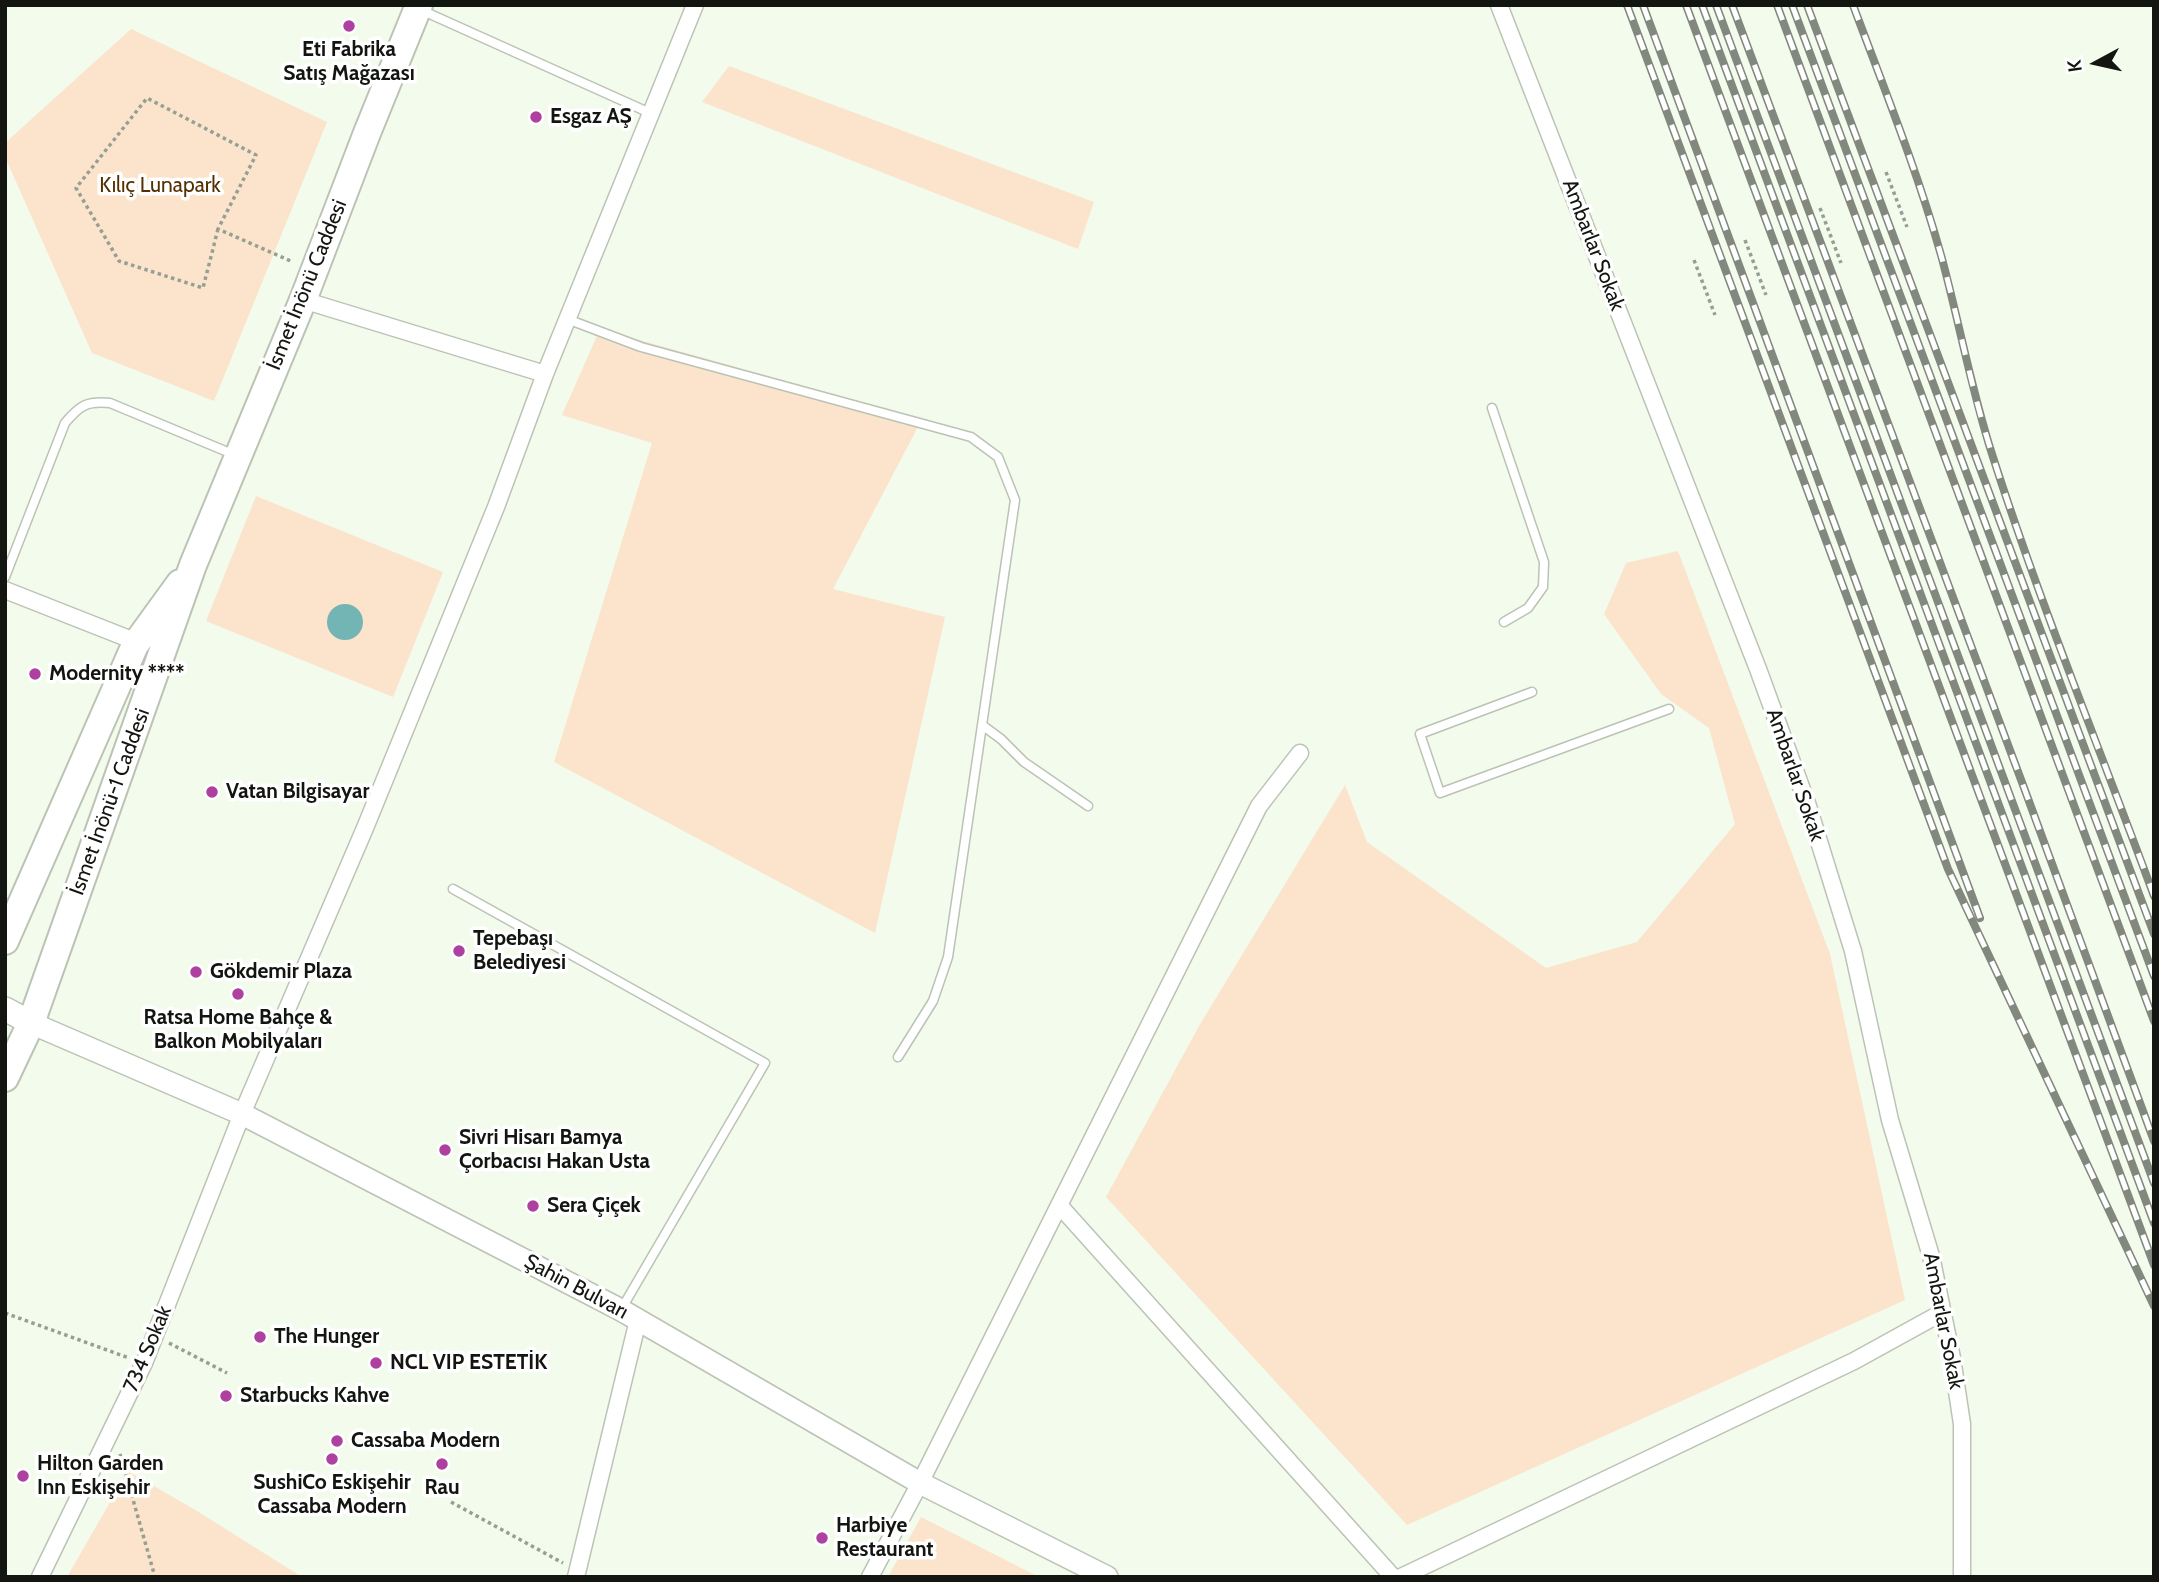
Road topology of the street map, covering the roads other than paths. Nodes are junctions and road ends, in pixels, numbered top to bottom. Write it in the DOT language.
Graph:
graph roads {
  1 [pos="695,5"];
  2 [pos="1499,5"];
  3 [pos="419,7"];
  4 [pos="650,113"];
  5 [pos="303,300"];
  6 [pos="567,319"];
  7 [pos="545,374"];
  8 [pos="1492,408"];
  9 [pos="238,456"];
  10 [pos="193,565"];
  11 [pos="5,577"];
  12 [pos="5,590"];
  13 [pos="1504,622"];
  14 [pos="137,642"];
  15 [pos="1532,692"];
  16 [pos="1670,709"];
  17 [pos="982,726"];
  18 [pos="1300,753"];
  19 [pos="1088,806"];
  20 [pos="453,889"];
  21 [pos="5,941"];
  22 [pos="5,1009"];
  23 [pos="31,1023"];
  24 [pos="898,1057"];
  25 [pos="5,1078"];
  26 [pos="242,1114"];
  27 [pos="1059,1205"];
  28 [pos="1943,1312"];
  29 [pos="629,1315"];
  30 [pos="920,1483"];
  31 [pos="577,1574"];
  32 [pos="40,1577"];
  33 [pos="870,1577"];
  34 [pos="1107,1577"];
  35 [pos="1393,1577"];
  36 [pos="1401,1577"];
  37 [pos="1962,1577"];
  1 -- 4 [label="street, 734 Sokak"];
  2 -- 28 [label="street, Ambarlar Sokak"];
  3 -- 4 [label="lane"];
  3 -- 5 [label="main road, İsmet İnönü Caddesi"];
  4 -- 6 [label="street, 734 Sokak"];
  5 -- 7 [label="street"];
  5 -- 9 [label="main road, İsmet İnönü Caddesi"];
  6 -- 7 [label="street, 734 Sokak"];
  6 -- 17 [label="lane"];
  7 -- 26 [label="street, 734 Sokak"];
  8 -- 13 [label="lane"];
  9 -- 10 [label="main road, İsmet İnönü Caddesi"];
  9 -- 11 [label="lane"];
  10 -- 14 [label="main road, İsmet İnönü-1 Caddesi"];
  10 -- 23 [label="main road, İsmet İnönü-1 Caddesi"];
  12 -- 14 [label="street"];
  14 -- 21 [label="main road, İsmet İnönü-1 Caddesi"];
  15 -- 16 [label="lane"];
  17 -- 19 [label="lane"];
  17 -- 24 [label="lane"];
  18 -- 27 [label="street"];
  20 -- 29 [label="lane"];
  22 -- 23 [label="main road"];
  23 -- 25 [label="main road, İsmet İnönü-1 Caddesi"];
  23 -- 26 [label="street, Şahin Bulvarı"];
  26 -- 29 [label="street, Şahin Bulvarı"];
  26 -- 32 [label="street, 734 Sokak"];
  27 -- 30 [label="street"];
  27 -- 35 [label="street"];
  28 -- 36 [label="street"];
  28 -- 37 [label="street, Ambarlar Sokak"];
  29 -- 30 [label="street, Şahin Bulvarı"];
  29 -- 31 [label="street"];
  30 -- 33 [label="street"];
  30 -- 34 [label="street, Şahin Bulvarı"];
}
